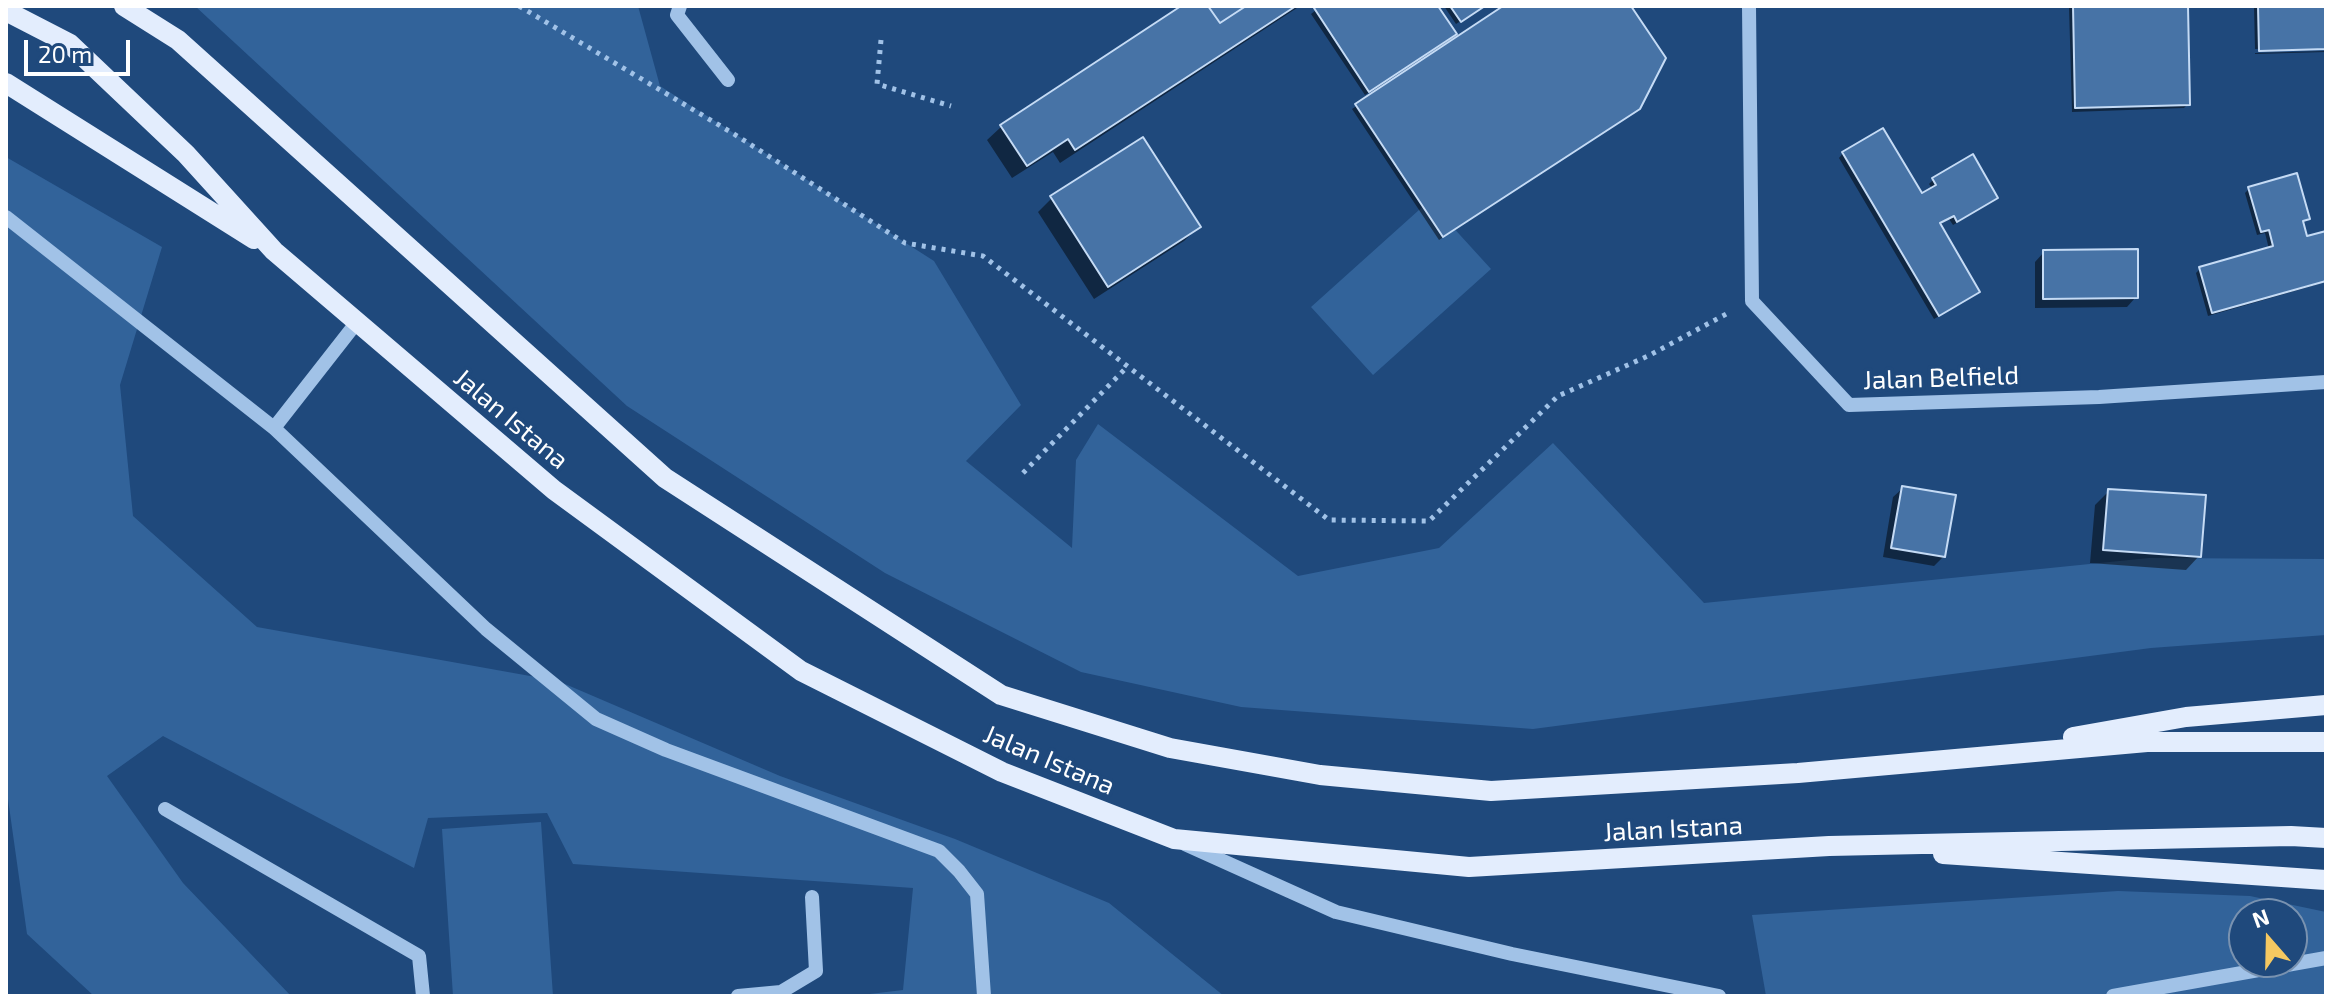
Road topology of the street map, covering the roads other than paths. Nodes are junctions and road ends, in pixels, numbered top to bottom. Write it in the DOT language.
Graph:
graph roads {
  1 [pos="124,6"];
  2 [pos="143,6"];
  3 [pos="680,6"];
  4 [pos="1749,6"];
  5 [pos="6,11"];
  6 [pos="178,40"];
  7 [pos="728,80"];
  8 [pos="6,83"];
  9 [pos="6,217"];
  10 [pos="274,251"];
  11 [pos="357,322"];
  12 [pos="2326,382"];
  13 [pos="274,428"];
  14 [pos="2326,705"];
  15 [pos="2326,742"];
  16 [pos="1943,760"];
  17 [pos="165,809"];
  18 [pos="2326,838"];
  19 [pos="1174,839"];
  20 [pos="1829,846"];
  21 [pos="2326,880"];
  22 [pos="812,897"];
  23 [pos="2326,958"];
  24 [pos="423,996"];
  25 [pos="738,996"];
  26 [pos="984,996"];
  27 [pos="1719,996"];
  28 [pos="2113,996"];
  1 -- 6 [label="main road, Jalan Istana"];
  2 -- 6 [label="main road"];
  3 -- 7 [label="street"];
  4 -- 12 [label="street, Jalan Belfield"];
  5 -- 10 [label="main road, Jalan Istana"];
  6 -- 16 [label="main road, Jalan Istana"];
  8 -- 10 [label="main road"];
  9 -- 13 [label="street"];
  10 -- 11 [label="main road, Jalan Istana"];
  11 -- 13 [label="street"];
  11 -- 19 [label="main road, Jalan Istana"];
  13 -- 26 [label="street"];
  14 -- 16 [label="main road"];
  15 -- 16 [label="main road, Jalan Istana"];
  17 -- 24 [label="street"];
  18 -- 20 [label="main road, Jalan Istana"];
  19 -- 20 [label="main road, Jalan Istana"];
  19 -- 27 [label="street"];
  20 -- 21 [label="main road"];
  22 -- 25 [label="street"];
  23 -- 28 [label="street"];
}
